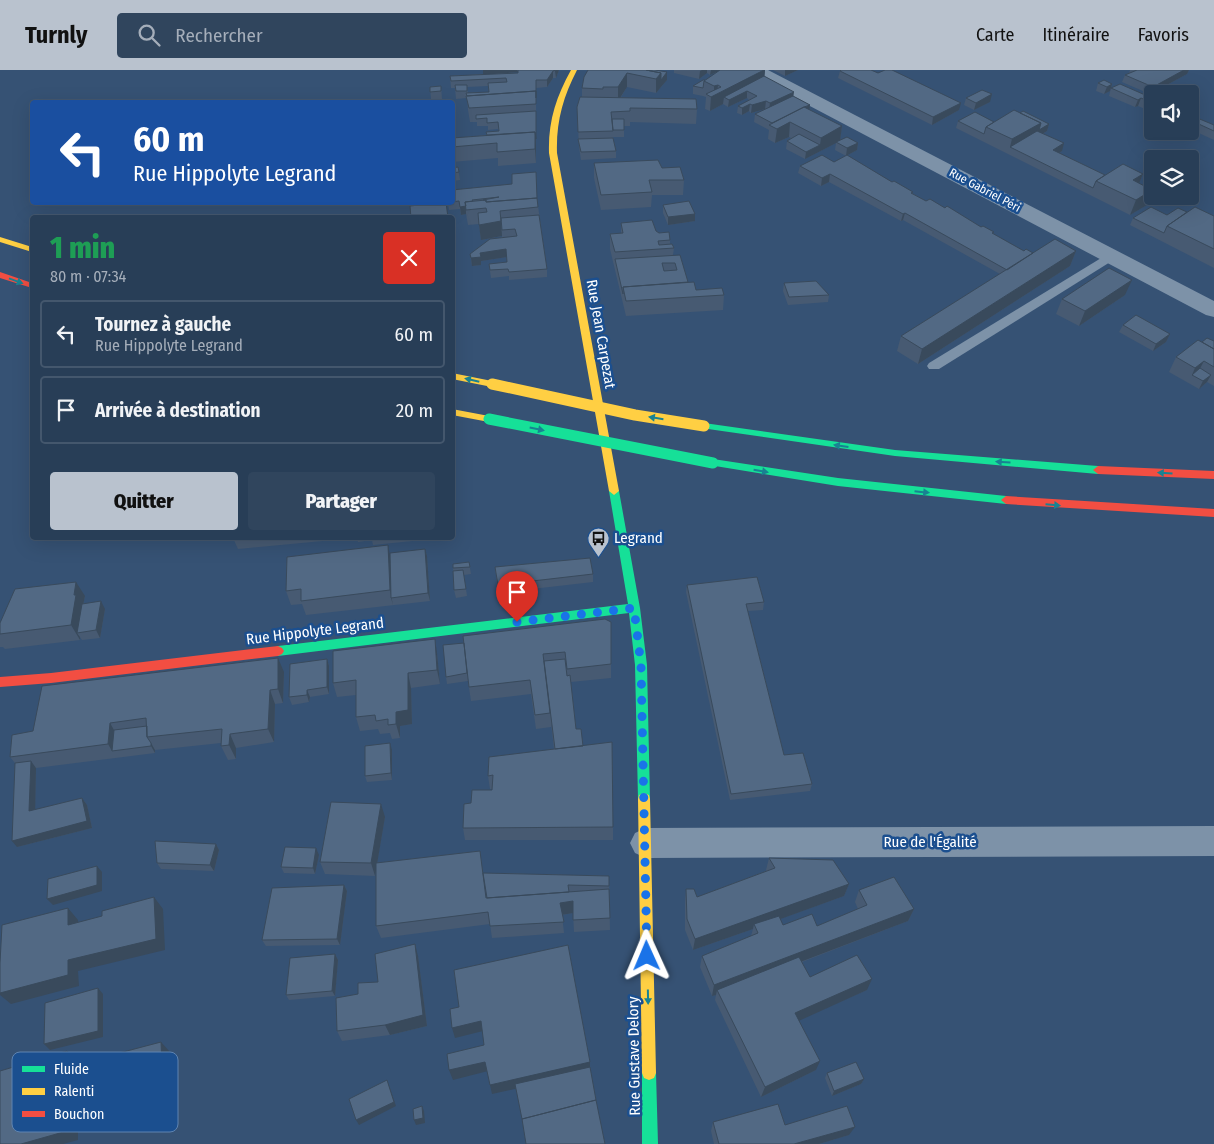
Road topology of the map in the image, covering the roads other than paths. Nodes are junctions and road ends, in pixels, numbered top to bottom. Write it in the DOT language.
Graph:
graph roads {
  1 [pos="574,70"];
  2 [pos="755,70"];
  3 [pos="0,239"];
  4 [pos="30,249"];
  5 [pos="1111,256"];
  6 [pos="0,275"];
  7 [pos="30,285"];
  8 [pos="1214,310"];
  9 [pos="934,366"];
  10 [pos="455,377"];
  11 [pos="455,413"];
  12 [pos="1214,474"];
  13 [pos="1214,513"];
  14 [pos="634,608"];
  15 [pos="0,682"];
  16 [pos="1214,841"];
  17 [pos="646,843"];
  18 [pos="650,1144"];
  1 -- 14 [label="main road, Rue Jean Carpezat"];
  2 -- 5 [label="street, Rue Gabriel Péri"];
  3 -- 4 [label="main road"];
  5 -- 8 [label="street, Rue Gabriel Péri"];
  5 -- 9 [label="lane"];
  6 -- 7 [label="main road, one-way"];
  12 -- 10 [label="main road, one-way, bridge"];
  11 -- 13 [label="main road, one-way, bridge"];
  14 -- 15 [label="main road, Rue Hippolyte Legrand"];
  14 -- 17 [label="main road, Rue Gustave Delory"];
  16 -- 17 [label="street, Rue de l'Égalité"];
  17 -- 18 [label="main road, Rue Gustave Delory, one-way"];
}
